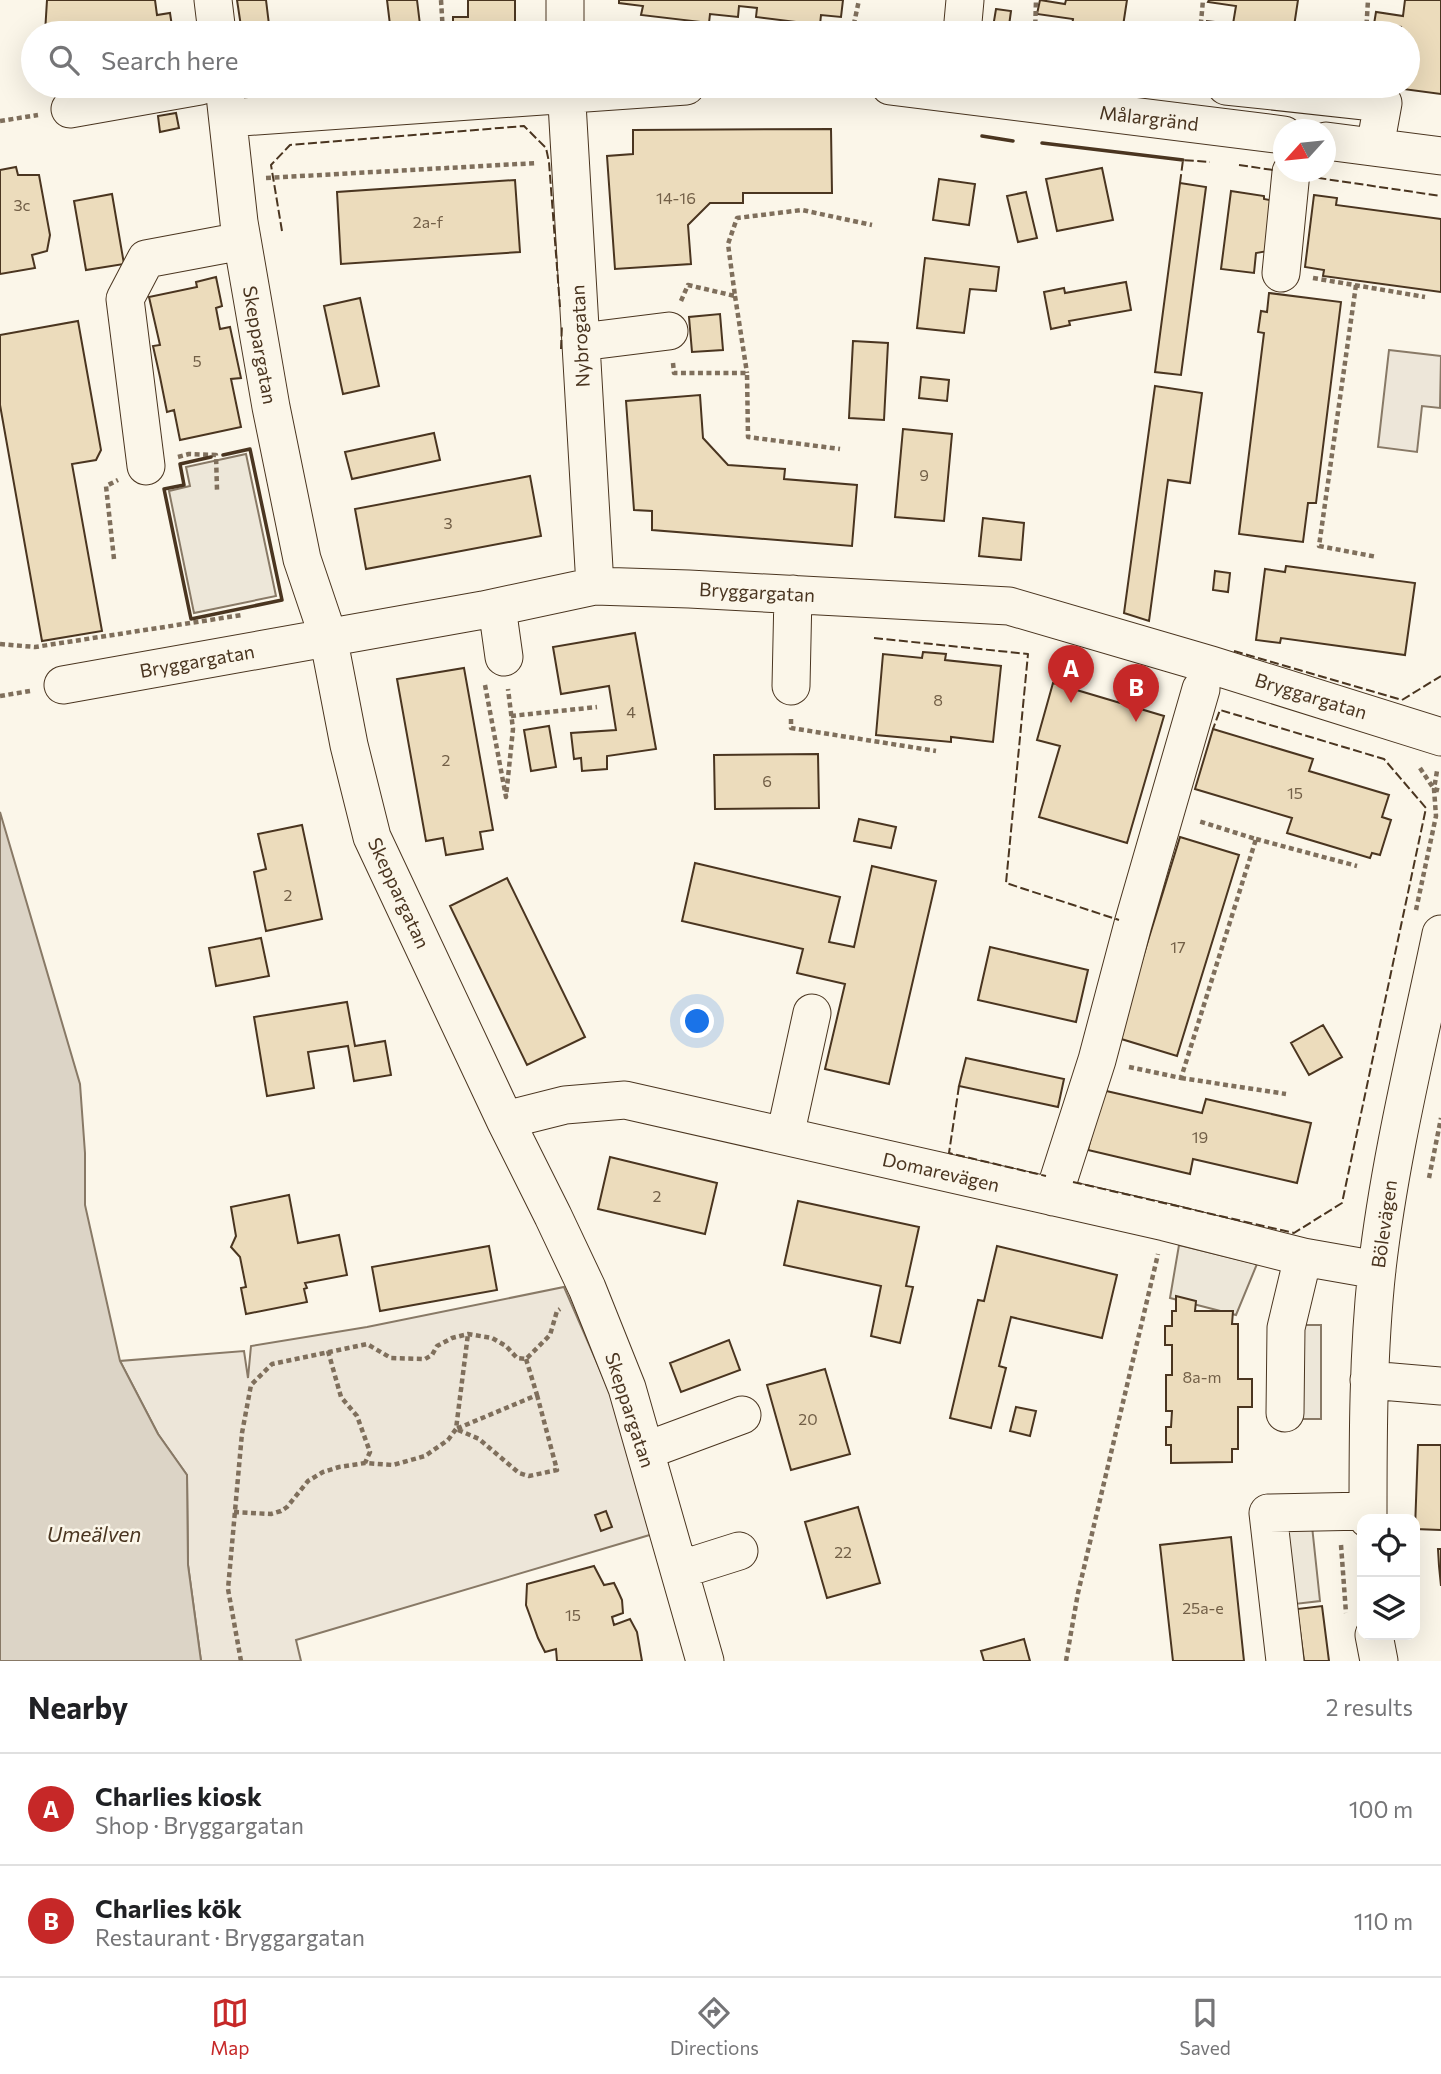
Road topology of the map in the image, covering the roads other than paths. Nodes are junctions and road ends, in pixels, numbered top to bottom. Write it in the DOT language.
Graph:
graph roads {
  1 [pos="213,0"];
  2 [pos="565,0"];
  3 [pos="965,0"];
  4 [pos="216,21"];
  5 [pos="565,21"];
  6 [pos="963,21"];
  7 [pos="132,98"];
  8 [pos="335,98"];
  9 [pos="566,98"];
  10 [pos="1056,98"];
  11 [pos="1337,98"];
  12 [pos="226,102"];
  13 [pos="70,109"];
  14 [pos="1273,133"];
  15 [pos="1336,142"];
  16 [pos="1375,147"];
  17 [pos="1441,156"];
  18 [pos="1290,182"];
  19 [pos="242,241"];
  20 [pos="1281,273"];
  21 [pos="669,331"];
  22 [pos="581,342"];
  23 [pos="146,466"];
  24 [pos="595,586"];
  25 [pos="793,594"];
  26 [pos="498,607"];
  27 [pos="328,636"];
  28 [pos="494,666"];
  29 [pos="63,685"];
  30 [pos="791,686"];
  31 [pos="1201,690"];
  32 [pos="1428,749"];
  33 [pos="1441,934"];
  34 [pos="812,1013"];
  35 [pos="505,1120"];
  36 [pos="785,1136"];
  37 [pos="1053,1197"];
  38 [pos="1303,1257"];
  39 [pos="1377,1270"];
  40 [pos="1369,1380"];
  41 [pos="1441,1387"];
  42 [pos="1285,1413"];
  43 [pos="742,1415"];
  44 [pos="645,1451"];
  45 [pos="1368,1514"];
  46 [pos="1357,1515"];
  47 [pos="738,1551"];
  48 [pos="679,1570"];
  49 [pos="1375,1640"];
  50 [pos="705,1661"];
  51 [pos="1285,1661"];
  52 [pos="1378,1661"];
  1 -- 4 [label="street"];
  2 -- 5 [label="street"];
  3 -- 6 [label="street"];
  7 -- 13 [label="street"];
  8 -- 12 [label="street"];
  9 -- 22 [label="street, Nybrogatan"];
  10 -- 14 [label="street, Målargränd"];
  11 -- 16 [label="street"];
  12 -- 19 [label="street, Skeppargatan"];
  15 -- 16 [label="street"];
  16 -- 17 [label="street"];
  18 -- 20 [label="street"];
  19 -- 23 [label="street"];
  19 -- 27 [label="street, Skeppargatan"];
  21 -- 22 [label="street"];
  22 -- 24 [label="street, Nybrogatan"];
  24 -- 25 [label="street, Bryggargatan"];
  24 -- 26 [label="street, Bryggargatan"];
  25 -- 30 [label="street"];
  25 -- 32 [label="street, Bryggargatan"];
  26 -- 27 [label="street, Bryggargatan"];
  26 -- 28 [label="street"];
  27 -- 29 [label="street, Bryggargatan"];
  27 -- 35 [label="street, Skeppargatan"];
  31 -- 37 [label="street"];
  33 -- 39 [label="street, Bölevägen"];
  34 -- 36 [label="street"];
  35 -- 36 [label="street, Domarevägen"];
  35 -- 44 [label="street, Skeppargatan"];
  36 -- 37 [label="street, Domarevägen"];
  37 -- 38 [label="street, Domarevägen"];
  38 -- 39 [label="street, Domarevägen"];
  38 -- 42 [label="street"];
  39 -- 40 [label="street, Bölevägen"];
  40 -- 41 [label="street"];
  40 -- 45 [label="street, Bölevägen"];
  43 -- 44 [label="street"];
  44 -- 48 [label="street, Skeppargatan"];
  46 -- 51 [label="street"];
  47 -- 48 [label="street"];
  48 -- 50 [label="street, Skeppargatan"];
  49 -- 52 [label="street"];
}
